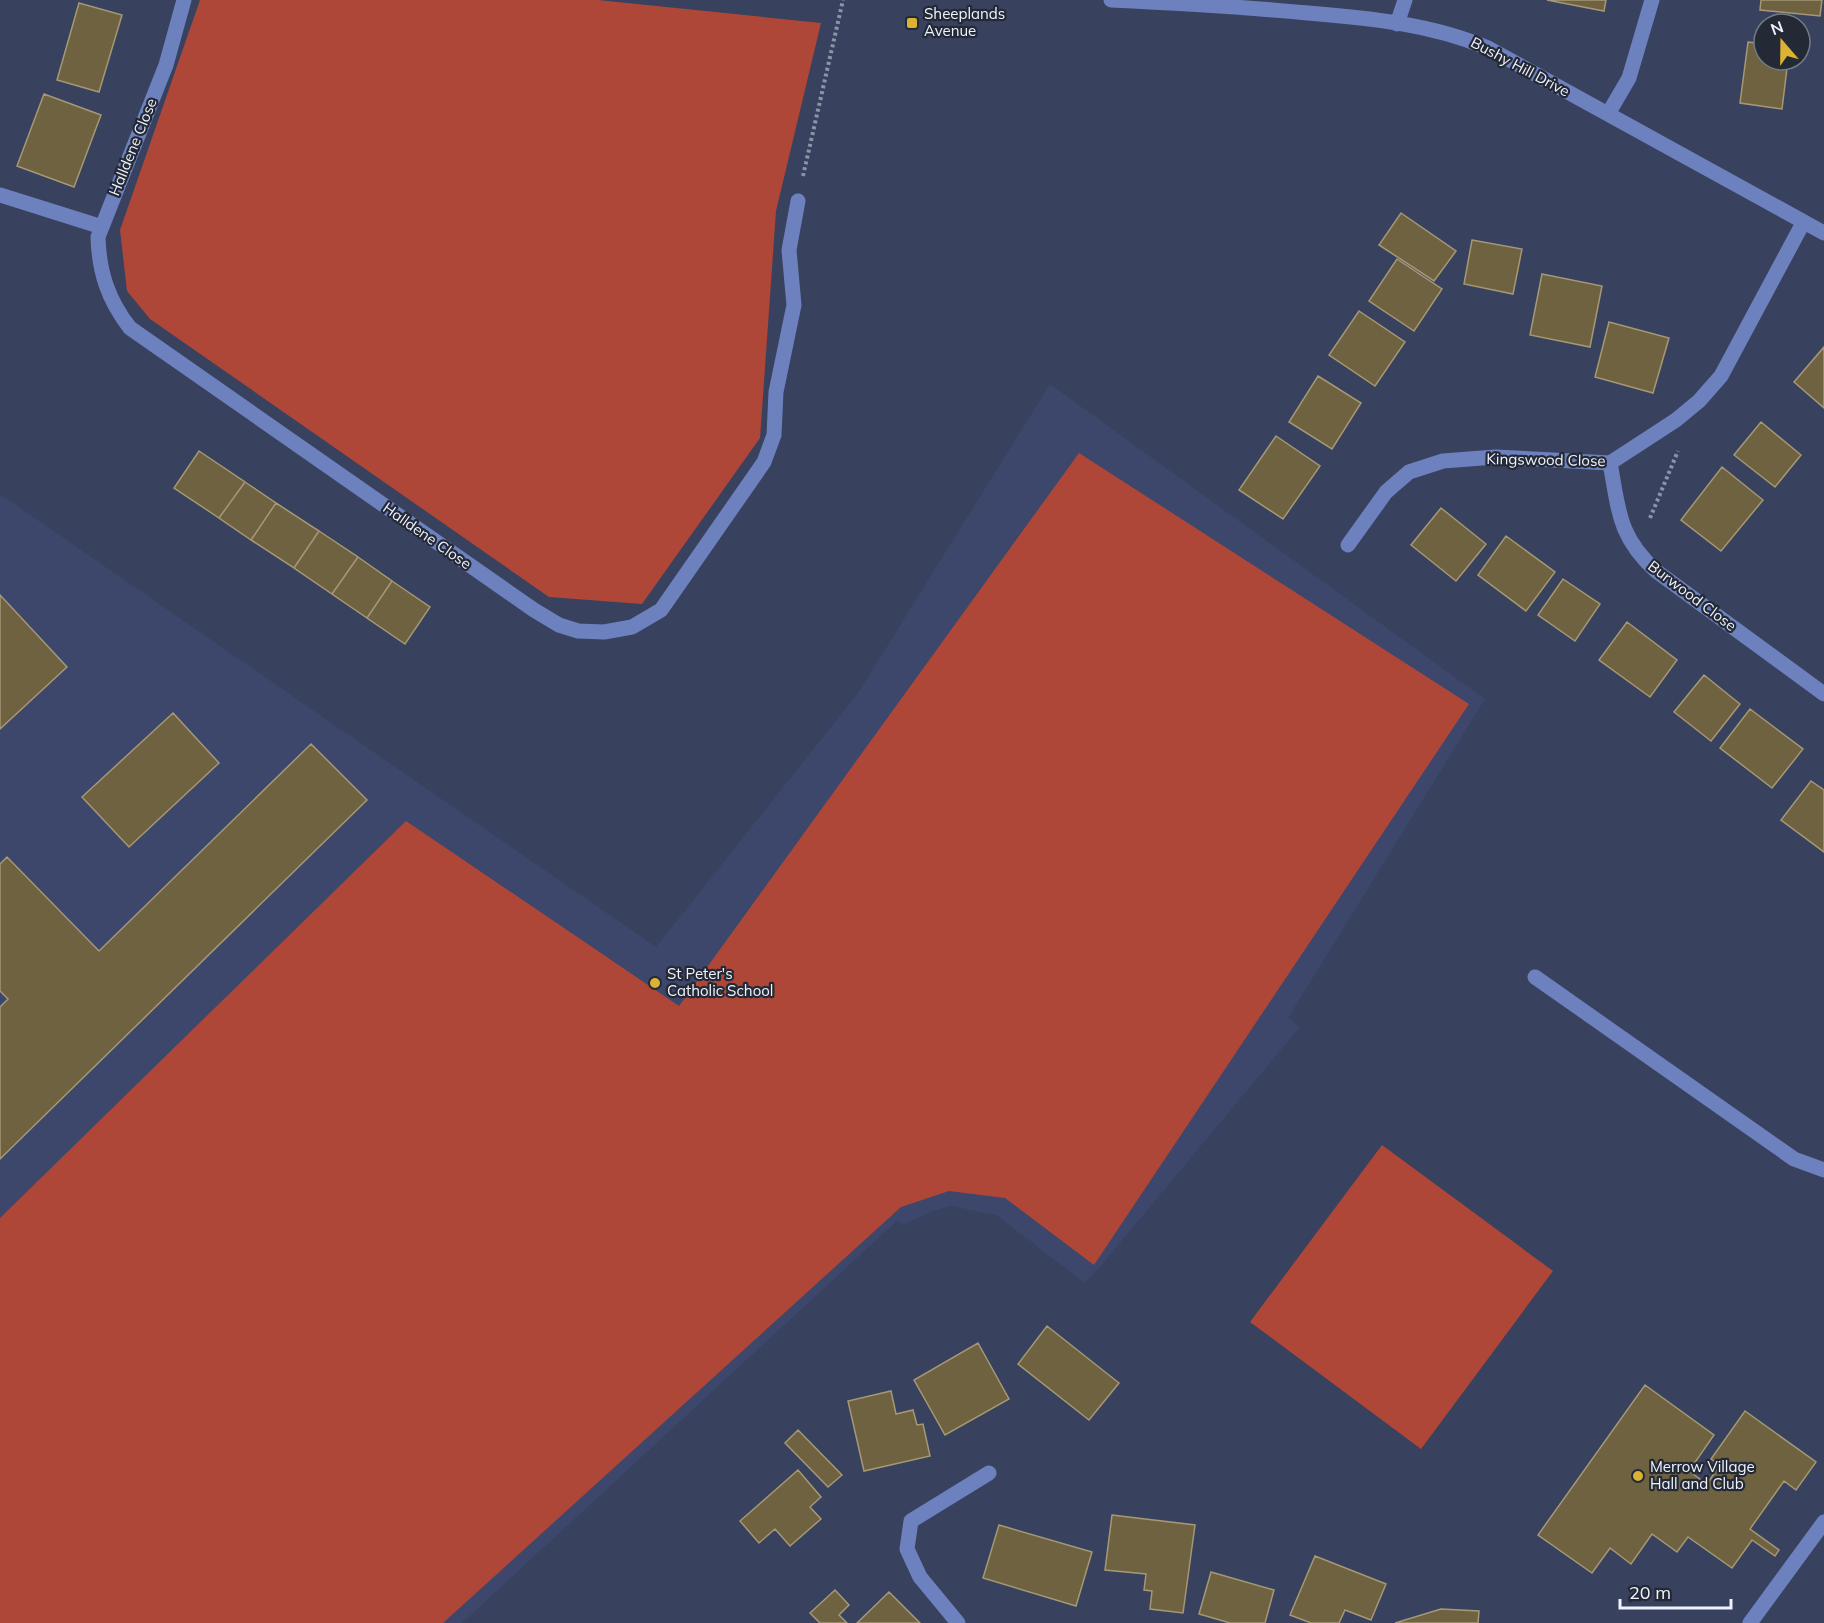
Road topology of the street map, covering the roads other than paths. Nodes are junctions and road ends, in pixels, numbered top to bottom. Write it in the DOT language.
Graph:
graph roads {
  1 [pos="184,0"];
  2 [pos="1111,0"];
  3 [pos="1405,0"];
  4 [pos="1652,0"];
  5 [pos="1209,2"];
  6 [pos="1397,24"];
  7 [pos="1608,114"];
  8 [pos="0,195"];
  9 [pos="798,201"];
  10 [pos="1803,223"];
  11 [pos="102,227"];
  12 [pos="1824,233"];
  13 [pos="1610,463"];
  14 [pos="1348,545"];
  15 [pos="1824,694"];
  16 [pos="1535,977"];
  17 [pos="1824,1170"];
  18 [pos="989,1473"];
  19 [pos="1824,1522"];
  20 [pos="958,1623"];
  21 [pos="1750,1623"];
  1 -- 11 [label="street, Halldene Close"];
  2 -- 5 [label="street, Bushy Hill Drive"];
  3 -- 6 [label="street"];
  4 -- 7 [label="street"];
  5 -- 6 [label="street, Bushy Hill Drive"];
  6 -- 7 [label="street, Bushy Hill Drive"];
  7 -- 10 [label="street, Bushy Hill Drive"];
  8 -- 11 [label="street"];
  9 -- 11 [label="street, Halldene Close"];
  10 -- 12 [label="street, Bushy Hill Drive"];
  10 -- 13 [label="street, Kingswood Close"];
  13 -- 14 [label="street, Kingswood Close"];
  13 -- 15 [label="street, Burwood Close"];
  16 -- 17 [label="street"];
  18 -- 20 [label="street"];
  19 -- 21 [label="street"];
}
